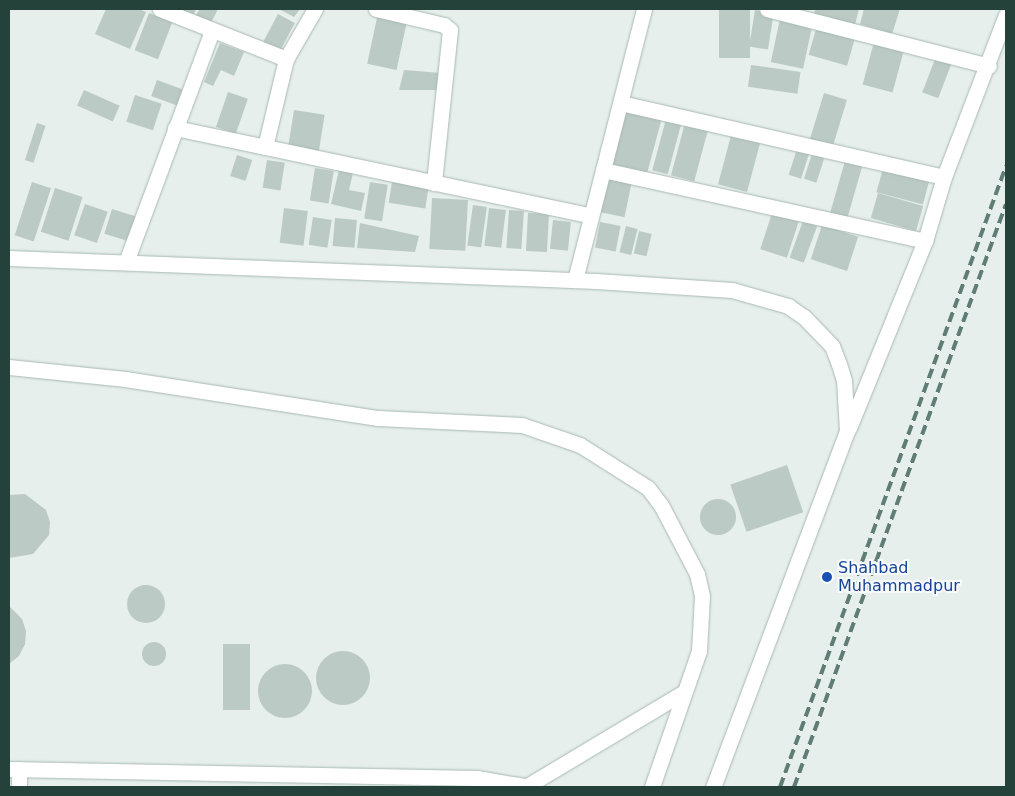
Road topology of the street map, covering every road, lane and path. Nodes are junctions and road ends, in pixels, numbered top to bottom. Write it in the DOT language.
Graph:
graph roads {
  1 [pos="160,9"];
  2 [pos="315,9"];
  3 [pos="376,9"];
  4 [pos="644,9"];
  5 [pos="767,9"];
  6 [pos="1006,15"];
  7 [pos="212,31"];
  8 [pos="286,59"];
  9 [pos="989,66"];
  10 [pos="620,103"];
  11 [pos="175,128"];
  12 [pos="265,147"];
  13 [pos="603,170"];
  14 [pos="944,177"];
  15 [pos="434,183"];
  16 [pos="592,216"];
  17 [pos="925,241"];
  18 [pos="9,258"];
  19 [pos="126,262"];
  20 [pos="575,280"];
  21 [pos="9,367"];
  22 [pos="847,431"];
  23 [pos="684,692"];
  24 [pos="14,769"];
  25 [pos="19,787"];
  26 [pos="529,787"];
  27 [pos="652,787"];
  28 [pos="713,787"];
  1 -- 7 [label="street"];
  2 -- 8 [label="street"];
  3 -- 15 [label="street"];
  4 -- 10 [label="street"];
  5 -- 9 [label="street"];
  6 -- 9 [label="street"];
  7 -- 8 [label="street"];
  7 -- 11 [label="street"];
  8 -- 12 [label="street"];
  9 -- 14 [label="street"];
  10 -- 13 [label="street"];
  10 -- 14 [label="street"];
  11 -- 12 [label="street"];
  11 -- 19 [label="street"];
  12 -- 15 [label="street"];
  13 -- 16 [label="street"];
  13 -- 17 [label="street"];
  14 -- 17 [label="street"];
  15 -- 16 [label="street"];
  16 -- 20 [label="street"];
  17 -- 22 [label="street"];
  18 -- 19 [label="street"];
  19 -- 20 [label="street"];
  20 -- 22 [label="street"];
  21 -- 23 [label="street"];
  22 -- 28 [label="street"];
  23 -- 26 [label="street"];
  23 -- 27 [label="street"];
  24 -- 25 [label="street"];
  24 -- 26 [label="street"];
}
